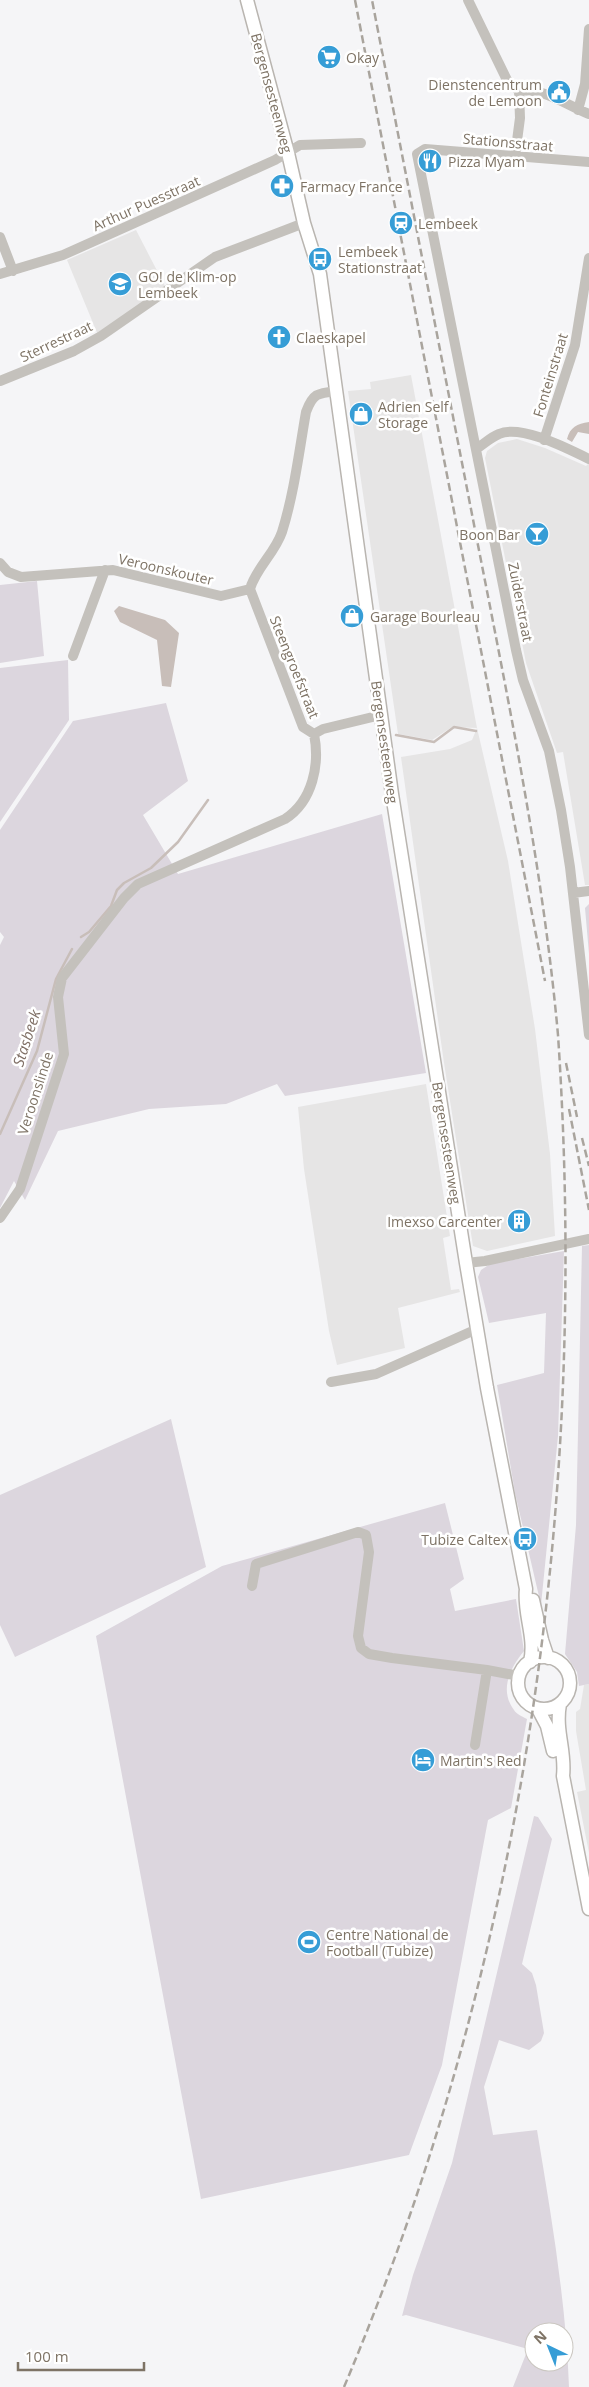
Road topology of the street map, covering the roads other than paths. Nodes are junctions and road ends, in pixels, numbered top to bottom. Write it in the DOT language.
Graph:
graph roads {
  1 [pos="247,0"];
  2 [pos="468,0"];
  3 [pos="589,29"];
  4 [pos="519,91"];
  5 [pos="578,110"];
  6 [pos="589,114"];
  7 [pos="361,143"];
  8 [pos="425,149"];
  9 [pos="288,153"];
  10 [pos="515,156"];
  11 [pos="589,162"];
  12 [pos="304,223"];
  13 [pos="0,237"];
  14 [pos="589,258"];
  15 [pos="13,271"];
  16 [pos="0,274"];
  17 [pos="0,381"];
  18 [pos="337,391"];
  19 [pos="544,440"];
  20 [pos="476,449"];
  21 [pos="589,459"];
  22 [pos="0,563"];
  23 [pos="105,570"];
  24 [pos="250,589"];
  25 [pos="73,656"];
  26 [pos="381,715"];
  27 [pos="314,734"];
  28 [pos="589,891"];
  29 [pos="573,893"];
  30 [pos="85,946"];
  31 [pos="589,1035"];
  32 [pos="0,1218"];
  33 [pos="589,1239"];
  34 [pos="466,1263"];
  35 [pos="477,1329"];
  36 [pos="331,1382"];
  37 [pos="252,1586"];
  38 [pos="526,1589"];
  39 [pos="548,1658"];
  40 [pos="530,1662"];
  41 [pos="487,1670"];
  42 [pos="520,1676"];
  43 [pos="560,1704"];
  44 [pos="538,1709"];
  45 [pos="475,1745"];
  46 [pos="563,1776"];
  47 [pos="589,1909"];
  1 -- 9 [label="main road, Bergensesteenweg"];
  2 -- 4 [label="street"];
  3 -- 5 [label="street"];
  4 -- 5 [label="street"];
  4 -- 10 [label="street"];
  5 -- 6 [label="street"];
  7 -- 9 [label="street"];
  8 -- 10 [label="street, Stationsstraat"];
  8 -- 20 [label="street, Zuiderstraat"];
  9 -- 12 [label="main road, Bergensesteenweg"];
  9 -- 15 [label="street, Arthur Puesstraat"];
  10 -- 11 [label="street, Stationsstraat"];
  12 -- 17 [label="street, Sterrestraat"];
  12 -- 18 [label="main road, Bergensesteenweg"];
  13 -- 15 [label="street"];
  14 -- 19 [label="street, Fonteinstraat"];
  15 -- 16 [label="street, Arthur Puesstraat"];
  18 -- 24 [label="street"];
  18 -- 26 [label="main road, Bergensesteenweg"];
  19 -- 20 [label="street, Fonteinstraat"];
  19 -- 21 [label="street, Fonteinstraat"];
  20 -- 29 [label="street, Zuiderstraat"];
  22 -- 23 [label="street, Veroonskouter"];
  23 -- 24 [label="street, Veroonskouter"];
  23 -- 25 [label="street, Veroonskouter"];
  24 -- 27 [label="street, Steengroefstraat"];
  26 -- 27 [label="street"];
  26 -- 34 [label="main road, Bergensesteenweg"];
  27 -- 30 [label="street, Steengroefstraat"];
  28 -- 29 [label="street"];
  29 -- 31 [label="street, Zuiderstraat"];
  30 -- 32 [label="street, Veroonslinde"];
  33 -- 34 [label="street"];
  34 -- 35 [label="main road, Bergensesteenweg"];
  35 -- 36 [label="street"];
  35 -- 38 [label="main road, Bergensesteenweg"];
  37 -- 41 [label="street"];
  38 -- 39 [label="main road"];
  38 -- 40 [label="main road"];
  39 -- 40 [label="main road"];
  39 -- 43 [label="main road"];
  40 -- 42 [label="main road"];
  41 -- 42 [label="street"];
  41 -- 45 [label="street"];
  42 -- 44 [label="main road"];
  43 -- 44 [label="main road"];
  43 -- 46 [label="main road"];
  44 -- 46 [label="main road"];
  46 -- 47 [label="main road"];
}
